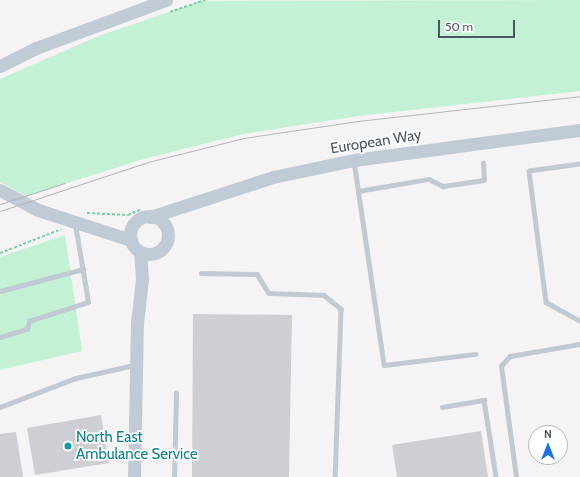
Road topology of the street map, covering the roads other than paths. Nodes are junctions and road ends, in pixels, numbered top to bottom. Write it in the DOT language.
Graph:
graph roads {
  1 [pos="166,0"];
  2 [pos="0,66"];
  3 [pos="580,130"];
  4 [pos="354,160"];
  5 [pos="482,164"];
  6 [pos="580,164"];
  7 [pos="0,190"];
  8 [pos="358,191"];
  9 [pos="182,206"];
  10 [pos="149,212"];
  11 [pos="77,218"];
  12 [pos="132,226"];
  13 [pos="100,228"];
  14 [pos="168,235"];
  15 [pos="131,240"];
  16 [pos="147,253"];
  17 [pos="83,269"];
  18 [pos="201,273"];
  19 [pos="0,291"];
  20 [pos="580,321"];
  21 [pos="0,337"];
  22 [pos="580,344"];
  23 [pos="475,354"];
  24 [pos="137,364"];
  25 [pos="176,393"];
  26 [pos="0,407"];
  27 [pos="442,407"];
  28 [pos="134,477"];
  29 [pos="174,477"];
  30 [pos="335,477"];
  31 [pos="496,477"];
  32 [pos="516,477"];
  1 -- 2 [label="main road"];
  3 -- 4 [label="main road, European Way"];
  4 -- 8 [label="lane"];
  4 -- 9 [label="main road, European Way"];
  5 -- 8 [label="lane"];
  6 -- 20 [label="lane"];
  7 -- 11 [label="main road"];
  8 -- 23 [label="lane"];
  9 -- 10 [label="main road, European Way"];
  9 -- 14 [label="main road"];
  10 -- 12 [label="main road"];
  10 -- 14 [label="main road"];
  11 -- 13 [label="main road"];
  11 -- 17 [label="lane"];
  12 -- 13 [label="main road"];
  12 -- 15 [label="main road"];
  13 -- 15 [label="main road"];
  14 -- 16 [label="main road"];
  15 -- 16 [label="main road"];
  16 -- 24 [label="main road"];
  17 -- 19 [label="lane"];
  17 -- 21 [label="lane"];
  18 -- 30 [label="lane"];
  22 -- 32 [label="lane"];
  24 -- 26 [label="lane"];
  24 -- 28 [label="main road"];
  25 -- 29 [label="lane"];
  27 -- 31 [label="lane"];
}
